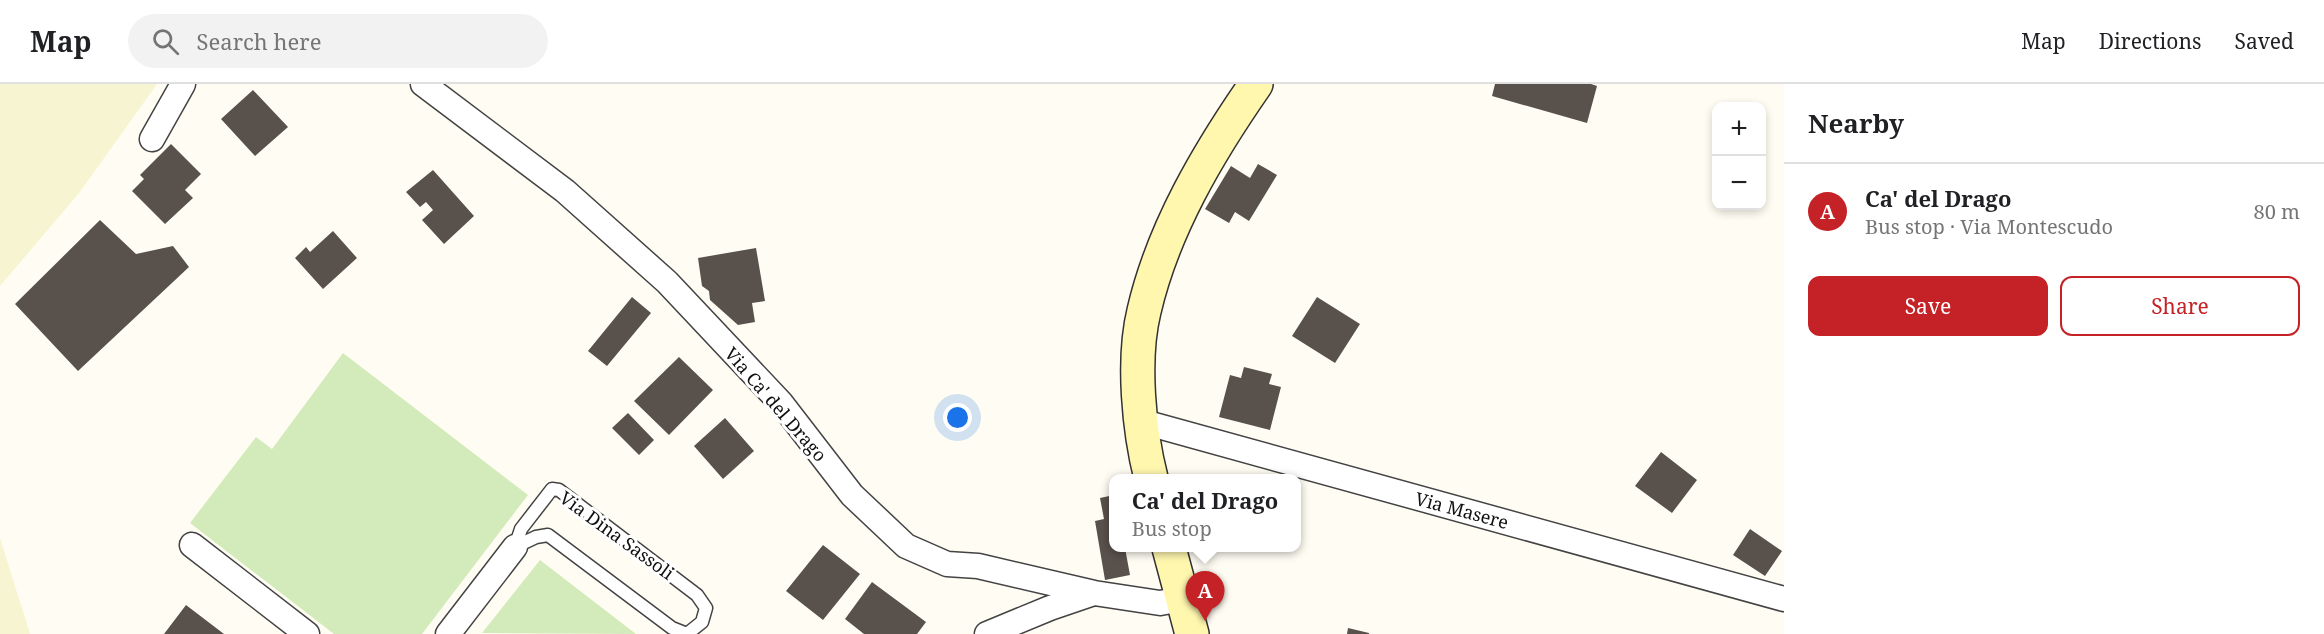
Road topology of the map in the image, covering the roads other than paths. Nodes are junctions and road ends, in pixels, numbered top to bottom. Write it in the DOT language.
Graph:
graph roads {
  1 [pos="183,84"];
  2 [pos="423,84"];
  3 [pos="1256,84"];
  4 [pos="152,139"];
  5 [pos="1140,421"];
  6 [pos="1150,474"];
  7 [pos="192,545"];
  8 [pos="514,547"];
  9 [pos="1170,552"];
  10 [pos="1094,593"];
  11 [pos="1182,599"];
  12 [pos="1784,599"];
  13 [pos="307,634"];
  14 [pos="448,634"];
  15 [pos="987,634"];
  16 [pos="1192,634"];
  1 -- 4 [label="street"];
  2 -- 10 [label="street, Via Ca' del Drago"];
  3 -- 5 [label="street"];
  5 -- 6 [label="street"];
  5 -- 12 [label="street, Via Masere"];
  7 -- 13 [label="street"];
  8 -- 8 [label="lane, Via Dina Sassoli"];
  8 -- 14 [label="street, Via Dina Sassoli"];
  9 -- 11 [label="street"];
  10 -- 11 [label="street, Via Ca' del Drago"];
  10 -- 15 [label="street"];
  11 -- 16 [label="street"];
}
